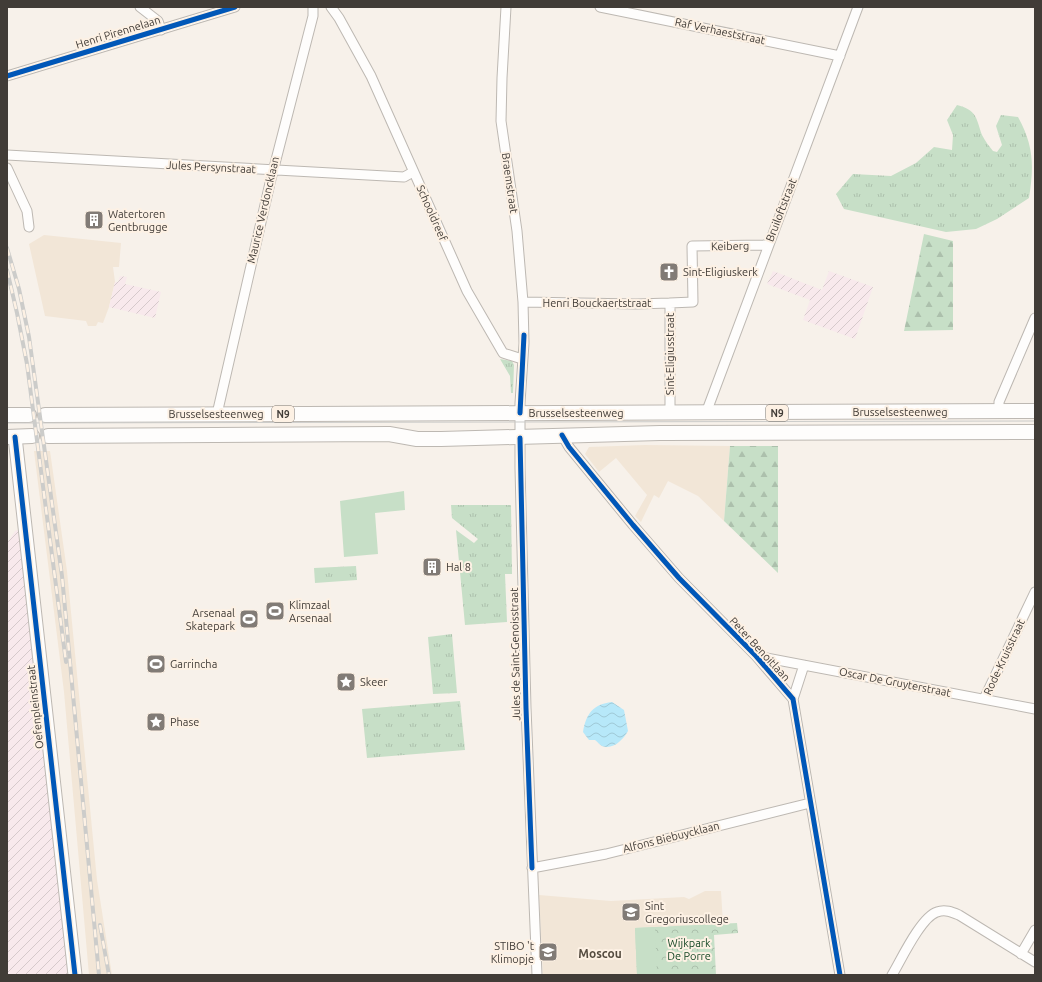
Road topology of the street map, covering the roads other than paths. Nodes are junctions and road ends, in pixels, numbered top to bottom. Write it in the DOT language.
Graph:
graph roads {
  1 [pos="140,7"];
  2 [pos="236,7"];
  3 [pos="313,7"];
  4 [pos="331,7"];
  5 [pos="506,7"];
  6 [pos="600,7"];
  7 [pos="858,7"];
  8 [pos="161,30"];
  9 [pos="840,56"];
  10 [pos="7,76"];
  11 [pos="7,155"];
  12 [pos="7,168"];
  13 [pos="272,170"];
  14 [pos="413,172"];
  15 [pos="29,227"];
  16 [pos="768,245"];
  17 [pos="692,246"];
  18 [pos="523,302"];
  19 [pos="670,303"];
  20 [pos="1035,318"];
  21 [pos="522,359"];
  22 [pos="1035,411"];
  23 [pos="670,412"];
  24 [pos="999,412"];
  25 [pos="520,413"];
  26 [pos="706,413"];
  27 [pos="217,414"];
  28 [pos="7,415"];
  29 [pos="29,415"];
  30 [pos="45,415"];
  31 [pos="1035,432"];
  32 [pos="32,436"];
  33 [pos="48,436"];
  34 [pos="562,436"];
  35 [pos="11,437"];
  36 [pos="520,438"];
  37 [pos="1035,592"];
  38 [pos="756,656"];
  39 [pos="804,665"];
  40 [pos="793,699"];
  41 [pos="984,699"];
  42 [pos="1035,709"];
  43 [pos="810,803"];
  44 [pos="532,868"];
  45 [pos="1035,930"];
  46 [pos="1020,954"];
  47 [pos="1035,962"];
  48 [pos="75,975"];
  49 [pos="537,975"];
  50 [pos="840,975"];
  51 [pos="892,975"];
  1 -- 8 [label="street"];
  2 -- 8 [label="street, Henri Pirennelaan"];
  3 -- 13 [label="street, Maurice Verdoncklaan"];
  4 -- 14 [label="street, Schooldreef"];
  5 -- 18 [label="street, Braemstraat"];
  6 -- 9 [label="street, Raf Verhaeststraat"];
  7 -- 9 [label="street, Bruiloftstraat"];
  8 -- 10 [label="street, Henri Pirennelaan"];
  9 -- 16 [label="street, Bruiloftstraat"];
  11 -- 13 [label="street, Jules Persynstraat"];
  12 -- 15 [label="street"];
  13 -- 14 [label="street, Jules Persynstraat"];
  13 -- 27 [label="street, Maurice Verdoncklaan"];
  14 -- 21 [label="street, Schooldreef"];
  16 -- 17 [label="street, Keiberg"];
  16 -- 26 [label="street, Bruiloftstraat"];
  17 -- 19 [label="street, Sint-Eligiusstraat"];
  18 -- 19 [label="street, Henri Bouckaertstraat"];
  18 -- 21 [label="street, Braemstraat"];
  19 -- 23 [label="street, Sint-Eligiusstraat"];
  20 -- 24 [label="street"];
  21 -- 25 [label="street"];
  22 -- 24 [label="main road, Brusselsesteenweg / N9"];
  23 -- 25 [label="main road, Brusselsesteenweg / N9"];
  23 -- 26 [label="main road, Brusselsesteenweg / N9"];
  24 -- 26 [label="main road, Brusselsesteenweg / N9"];
  25 -- 27 [label="main road, Brusselsesteenweg / N9"];
  25 -- 36 [label="street, Jules de Saint-Genoisstraat"];
  27 -- 30 [label="main road, Brusselsesteenweg / N9"];
  28 -- 29 [label="main road"];
  31 -- 34 [label="main road, Brusselsesteenweg / N9"];
  32 -- 35 [label="main road"];
  33 -- 36 [label="main road, Brusselsesteenweg / N9"];
  34 -- 36 [label="main road, Brusselsesteenweg / N9"];
  34 -- 38 [label="street, Peter Benoitlaan"];
  35 -- 48 [label="street, Oefenpleinstraat"];
  36 -- 44 [label="street, Jules de Saint-Genoisstraat"];
  37 -- 41 [label="street, Rode-Kruisstraat"];
  38 -- 39 [label="street, Oscar De Gruyterstraat"];
  38 -- 40 [label="street, Peter Benoitlaan"];
  39 -- 40 [label="street"];
  39 -- 41 [label="street, Oscar De Gruyterstraat"];
  40 -- 43 [label="street"];
  41 -- 42 [label="street, Oscar De Gruyterstraat"];
  43 -- 44 [label="street, Alfons Biebuycklaan"];
  43 -- 50 [label="street"];
  44 -- 49 [label="street, Jules de Saint-Genoisstraat"];
  45 -- 46 [label="street"];
  46 -- 47 [label="street"];
  46 -- 51 [label="street"];
}
